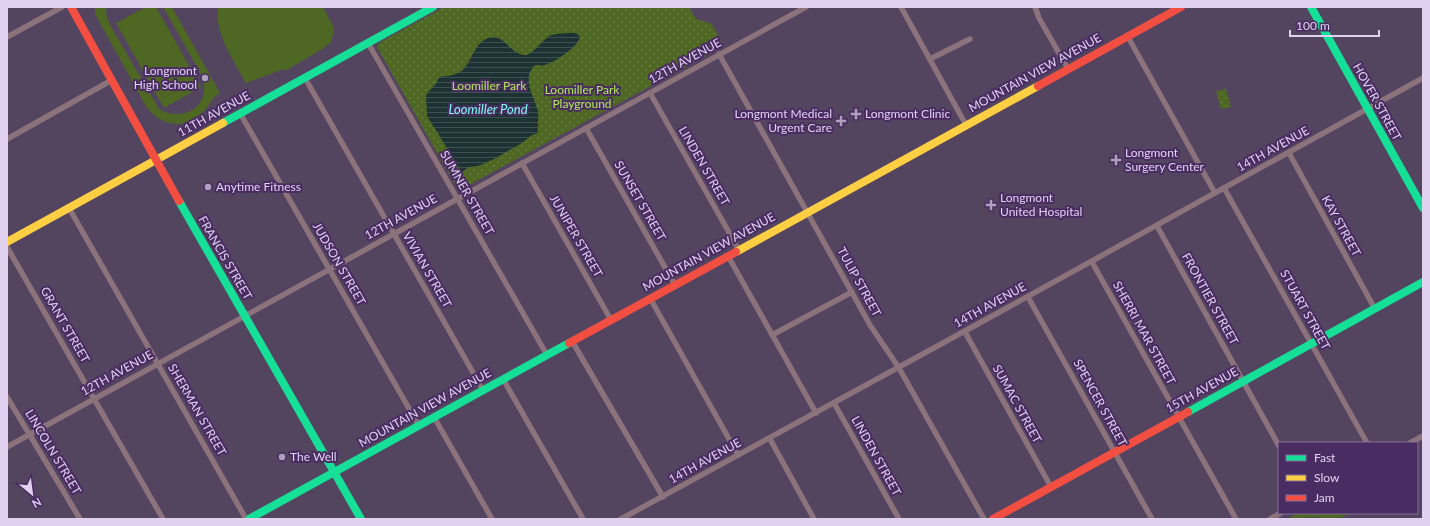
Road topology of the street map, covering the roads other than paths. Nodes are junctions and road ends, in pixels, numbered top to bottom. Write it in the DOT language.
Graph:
graph roads {
  1 [pos="62,7"];
  2 [pos="71,7"];
  3 [pos="433,7"];
  4 [pos="806,7"];
  5 [pos="901,7"];
  6 [pos="1035,7"];
  7 [pos="1311,7"];
  8 [pos="1177,8"];
  9 [pos="1128,36"];
  10 [pos="7,37"];
  11 [pos="970,39"];
  12 [pos="368,42"];
  13 [pos="719,54"];
  14 [pos="930,59"];
  15 [pos="1068,69"];
  16 [pos="305,78"];
  17 [pos="1423,78"];
  18 [pos="112,80"];
  19 [pos="650,93"];
  20 [pos="1368,109"];
  21 [pos="240,113"];
  22 [pos="966,125"];
  23 [pos="586,128"];
  24 [pos="7,139"];
  25 [pos="1289,153"];
  26 [pos="155,160"];
  27 [pos="522,163"];
  28 [pos="1224,188"];
  29 [pos="1215,193"];
  30 [pos="458,199"];
  31 [pos="69,208"];
  32 [pos="1423,208"];
  33 [pos="808,212"];
  34 [pos="1157,226"];
  35 [pos="394,234"];
  36 [pos="7,242"];
  37 [pos="7,247"];
  38 [pos="739,250"];
  39 [pos="728,256"];
  40 [pos="1092,262"];
  41 [pos="330,269"];
  42 [pos="1423,282"];
  43 [pos="675,285"];
  44 [pos="852,292"];
  45 [pos="1028,297"];
  46 [pos="650,298"];
  47 [pos="1375,308"];
  48 [pos="244,316"];
  49 [pos="611,320"];
  50 [pos="965,332"];
  51 [pos="772,335"];
  52 [pos="572,341"];
  53 [pos="1311,344"];
  54 [pos="547,355"];
  55 [pos="158,364"];
  56 [pos="899,368"];
  57 [pos="503,379"];
  58 [pos="1243,382"];
  59 [pos="483,390"];
  60 [pos="7,397"];
  61 [pos="94,398"];
  62 [pos="834,403"];
  63 [pos="816,413"];
  64 [pos="434,417"];
  65 [pos="1179,417"];
  66 [pos="419,426"];
  67 [pos="30,434"];
  68 [pos="1423,436"];
  69 [pos="770,439"];
  70 [pos="1366,442"];
  71 [pos="1412,442"];
  72 [pos="1278,444"];
  73 [pos="7,447"];
  74 [pos="1115,452"];
  75 [pos="738,455"];
  76 [pos="334,472"];
  77 [pos="1051,487"];
  78 [pos="663,496"];
  79 [pos="1279,514"];
  80 [pos="80,519"];
  81 [pos="163,519"];
  82 [pos="248,519"];
  83 [pos="362,519"];
  84 [pos="492,519"];
  85 [pos="583,519"];
  86 [pos="621,519"];
  87 [pos="814,519"];
  88 [pos="899,519"];
  89 [pos="984,519"];
  90 [pos="993,519"];
  91 [pos="1152,519"];
  92 [pos="1236,519"];
  93 [pos="1270,519"];
  1 -- 10 [label="street"];
  2 -- 18 [label="street, FRANCIS STREET"];
  3 -- 12 [label="street, 11TH AVENUE"];
  4 -- 13 [label="street, 12TH AVENUE"];
  5 -- 14 [label="street"];
  6 -- 15 [label="street"];
  7 -- 20 [label="street, HOVER STREET"];
  8 -- 9 [label="street, MOUNTAIN VIEW AVENUE"];
  9 -- 15 [label="street, MOUNTAIN VIEW AVENUE"];
  9 -- 29 [label="street"];
  11 -- 14 [label="street"];
  12 -- 16 [label="street, 11TH AVENUE"];
  12 -- 30 [label="street, SUMNER STREET"];
  13 -- 19 [label="street, 12TH AVENUE"];
  13 -- 33 [label="street, TULIP STREET"];
  14 -- 22 [label="street"];
  15 -- 22 [label="street, MOUNTAIN VIEW AVENUE"];
  16 -- 21 [label="street, 11TH AVENUE"];
  16 -- 35 [label="street, VIVIAN STREET"];
  17 -- 20 [label="street, 14TH AVENUE"];
  18 -- 24 [label="street"];
  18 -- 26 [label="street, FRANCIS STREET"];
  19 -- 23 [label="street, 12TH AVENUE"];
  19 -- 38 [label="street, LINDEN STREET"];
  20 -- 25 [label="street, 14TH AVENUE"];
  20 -- 32 [label="street, HOVER STREET"];
  21 -- 26 [label="street, 11TH AVENUE"];
  21 -- 41 [label="street, JUDSON STREET"];
  22 -- 33 [label="street, MOUNTAIN VIEW AVENUE"];
  23 -- 27 [label="street, 12TH AVENUE"];
  23 -- 43 [label="street, SUNSET STREET"];
  25 -- 28 [label="street, 14TH AVENUE"];
  25 -- 47 [label="street, KAY STREET"];
  26 -- 31 [label="street, 11TH AVENUE"];
  26 -- 48 [label="street, FRANCIS STREET"];
  27 -- 30 [label="street, 12TH AVENUE"];
  27 -- 49 [label="street, JUNIPER STREET"];
  28 -- 29 [label="street, 14TH AVENUE"];
  28 -- 53 [label="street, STUART STREET"];
  29 -- 34 [label="street, 14TH AVENUE"];
  30 -- 35 [label="street, 12TH AVENUE"];
  30 -- 54 [label="street, SUMNER STREET"];
  31 -- 36 [label="street, 11TH AVENUE"];
  31 -- 55 [label="street, SHERMAN STREET"];
  33 -- 38 [label="street, MOUNTAIN VIEW AVENUE"];
  33 -- 44 [label="street, TULIP STREET"];
  34 -- 40 [label="street, 14TH AVENUE"];
  34 -- 58 [label="street, FRONTIER STREET"];
  35 -- 41 [label="street, 12TH AVENUE"];
  35 -- 59 [label="street, VIVIAN STREET"];
  37 -- 61 [label="street, GRANT STREET"];
  38 -- 39 [label="street, MOUNTAIN VIEW AVENUE"];
  39 -- 43 [label="street, MOUNTAIN VIEW AVENUE"];
  39 -- 51 [label="street"];
  40 -- 45 [label="street, 14TH AVENUE"];
  40 -- 65 [label="street, SHERRI MAR STREET"];
  41 -- 48 [label="street, 12TH AVENUE"];
  41 -- 66 [label="street, JUDSON STREET"];
  42 -- 47 [label="street, 15TH AVENUE"];
  43 -- 46 [label="street, MOUNTAIN VIEW AVENUE"];
  44 -- 51 [label="street"];
  44 -- 56 [label="street, TULIP STREET"];
  45 -- 50 [label="street, 14TH AVENUE"];
  45 -- 74 [label="street, SPENCER STREET"];
  46 -- 49 [label="street, MOUNTAIN VIEW AVENUE"];
  46 -- 75 [label="street"];
  47 -- 53 [label="street, 15TH AVENUE"];
  48 -- 55 [label="street, 12TH AVENUE"];
  48 -- 76 [label="street, FRANCIS STREET"];
  49 -- 52 [label="street, MOUNTAIN VIEW AVENUE"];
  50 -- 56 [label="street, 14TH AVENUE"];
  50 -- 77 [label="street, SUMAC STREET"];
  51 -- 63 [label="street"];
  52 -- 54 [label="street, MOUNTAIN VIEW AVENUE"];
  52 -- 78 [label="street"];
  53 -- 58 [label="street, 15TH AVENUE"];
  53 -- 70 [label="street, STUART STREET"];
  54 -- 57 [label="street, MOUNTAIN VIEW AVENUE"];
  55 -- 61 [label="street, 12TH AVENUE"];
  55 -- 82 [label="street, SHERMAN STREET"];
  56 -- 62 [label="street, 14TH AVENUE"];
  56 -- 89 [label="street, TULIP STREET"];
  57 -- 59 [label="street, MOUNTAIN VIEW AVENUE"];
  57 -- 85 [label="street"];
  58 -- 65 [label="street, 15TH AVENUE"];
  58 -- 72 [label="street, FRONTIER STREET"];
  59 -- 64 [label="street, MOUNTAIN VIEW AVENUE"];
  60 -- 67 [label="street, LINCOLN STREET"];
  61 -- 67 [label="street, 12TH AVENUE"];
  61 -- 81 [label="street, GRANT STREET"];
  62 -- 63 [label="street, 14TH AVENUE"];
  62 -- 88 [label="street, LINDEN STREET"];
  63 -- 69 [label="street, 14TH AVENUE"];
  64 -- 66 [label="street, MOUNTAIN VIEW AVENUE"];
  64 -- 84 [label="street"];
  65 -- 74 [label="street, 15TH AVENUE"];
  65 -- 92 [label="street, SHERRI MAR STREET"];
  66 -- 76 [label="street, MOUNTAIN VIEW AVENUE"];
  67 -- 73 [label="street, 12TH AVENUE"];
  67 -- 80 [label="street, LINCOLN STREET"];
  68 -- 71 [label="street"];
  69 -- 75 [label="street, 14TH AVENUE"];
  69 -- 87 [label="street"];
  74 -- 77 [label="street, 15TH AVENUE"];
  74 -- 91 [label="street, SPENCER STREET"];
  75 -- 78 [label="street, 14TH AVENUE"];
  76 -- 82 [label="street, MOUNTAIN VIEW AVENUE"];
  76 -- 83 [label="street, FRANCIS STREET"];
  77 -- 90 [label="street, 15TH AVENUE"];
  78 -- 86 [label="street, 14TH AVENUE"];
  79 -- 93 [label="street"];
}
